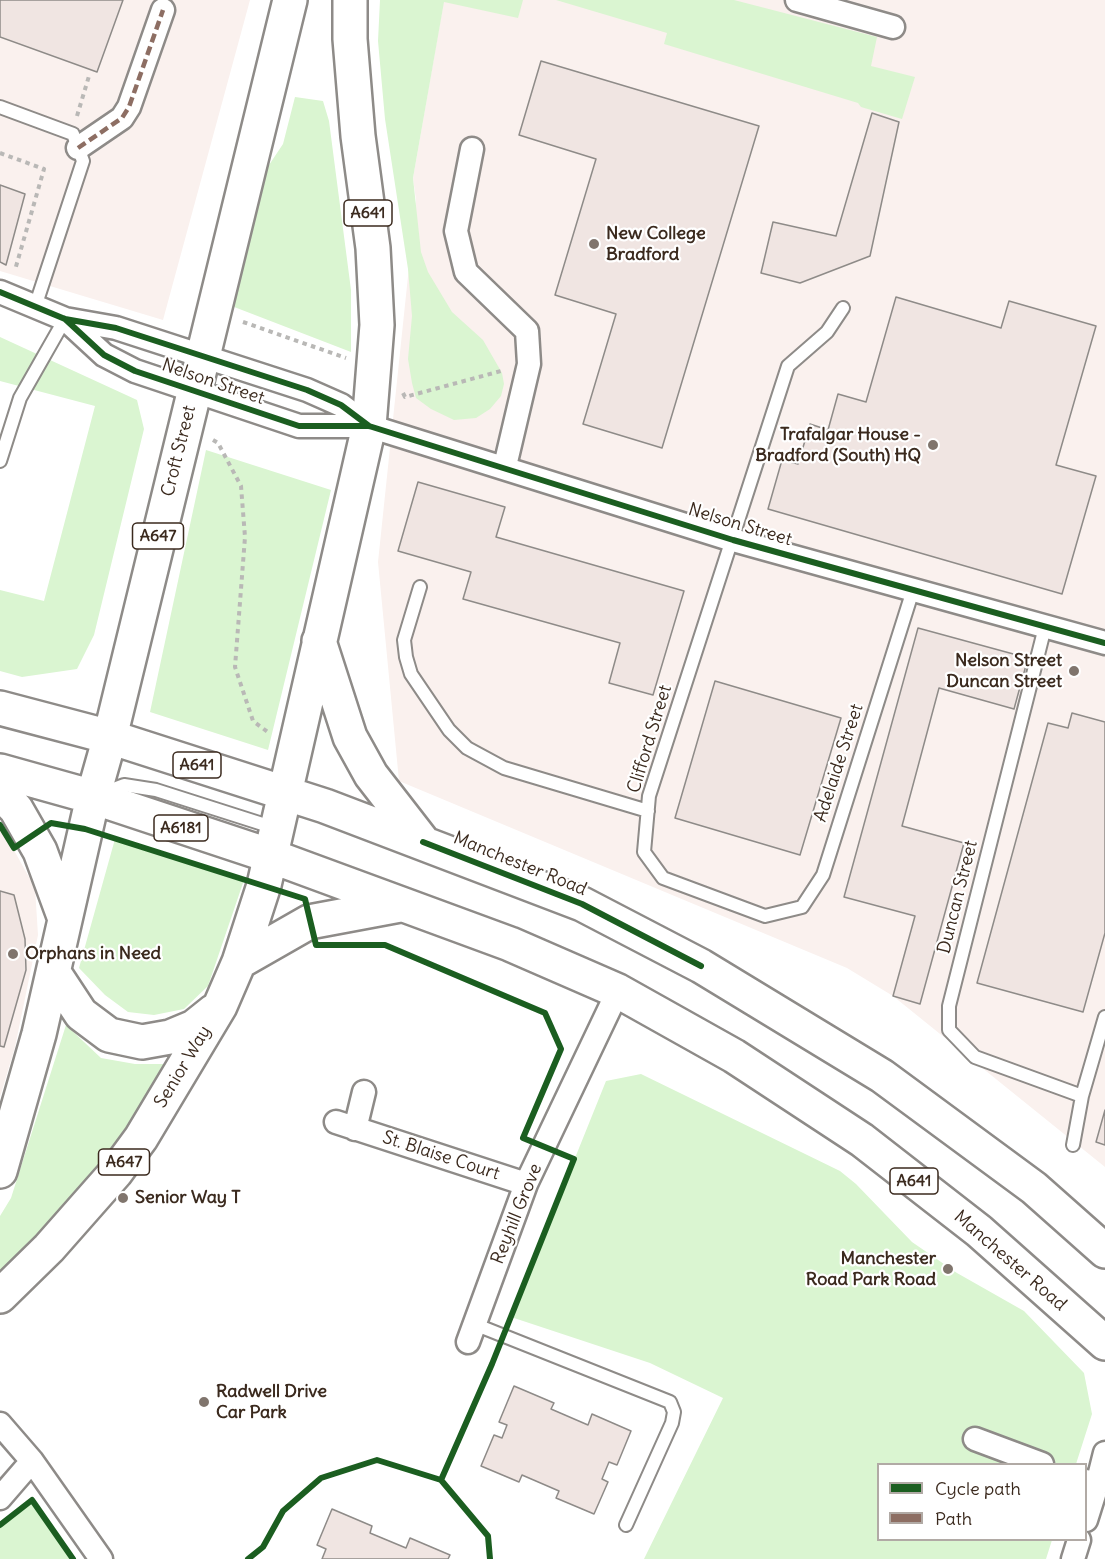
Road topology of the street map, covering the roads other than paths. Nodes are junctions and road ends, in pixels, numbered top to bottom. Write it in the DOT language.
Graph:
graph roads {
  1 [pos="290,0"];
  2 [pos="350,0"];
  3 [pos="797,0"];
  4 [pos="163,10"];
  5 [pos="892,27"];
  6 [pos="0,107"];
  7 [pos="78,148"];
  8 [pos="472,149"];
  9 [pos="4,294"];
  10 [pos="34,307"];
  11 [pos="843,308"];
  12 [pos="65,320"];
  13 [pos="202,355"];
  14 [pos="193,392"];
  15 [pos="369,426"];
  16 [pos="0,461"];
  17 [pos="505,466"];
  18 [pos="733,540"];
  19 [pos="420,587"];
  20 [pos="913,590"];
  21 [pos="1045,627"];
  22 [pos="319,641"];
  23 [pos="1105,643"];
  24 [pos="0,708"];
  25 [pos="110,737"];
  26 [pos="0,771"];
  27 [pos="0,793"];
  28 [pos="284,793"];
  29 [pos="93,797"];
  30 [pos="648,811"];
  31 [pos="274,842"];
  32 [pos="423,842"];
  33 [pos="402,905"];
  34 [pos="765,916"];
  35 [pos="65,919"];
  36 [pos="239,962"];
  37 [pos="54,973"];
  38 [pos="618,991"];
  39 [pos="220,1006"];
  40 [pos="1105,1017"];
  41 [pos="364,1092"];
  42 [pos="1082,1096"];
  43 [pos="1073,1145"];
  44 [pos="0,1171"];
  45 [pos="526,1184"];
  46 [pos="1105,1251"];
  47 [pos="0,1296"];
  48 [pos="471,1333"];
  49 [pos="1105,1343"];
  50 [pos="0,1424"];
  51 [pos="975,1439"];
  52 [pos="1105,1453"];
  53 [pos="32,1461"];
  54 [pos="1039,1463"];
  55 [pos="1096,1482"];
  56 [pos="0,1498"];
  57 [pos="1087,1516"];
  58 [pos="626,1525"];
  59 [pos="1078,1541"];
  60 [pos="102,1559"];
  61 [pos="1073,1559"];
  1 -- 13 [label="main road, Croft Street / A647"];
  2 -- 15 [label="main road, A641"];
  3 -- 5 [label="street"];
  4 -- 7 [label="street"];
  6 -- 7 [label="lane"];
  7 -- 10 [label="lane"];
  8 -- 17 [label="street"];
  9 -- 10 [label="street, Nelson Street"];
  10 -- 12 [label="street, Nelson Street"];
  11 -- 18 [label="lane, Clifford Street"];
  12 -- 13 [label="street, Nelson Street"];
  12 -- 14 [label="street, Nelson Street"];
  12 -- 16 [label="lane"];
  13 -- 14 [label="main road, Croft Street / A647"];
  13 -- 15 [label="street, Nelson Street"];
  14 -- 15 [label="street, Nelson Street"];
  14 -- 25 [label="main road, Croft Street / A647"];
  15 -- 17 [label="street, Nelson Street"];
  15 -- 22 [label="main road, A641"];
  17 -- 18 [label="street, Nelson Street"];
  18 -- 20 [label="street, Nelson Street"];
  18 -- 30 [label="lane, Clifford Street"];
  19 -- 30 [label="lane"];
  20 -- 21 [label="street, Nelson Street"];
  20 -- 34 [label="lane, Adelaide Street"];
  21 -- 23 [label="street, Nelson Street"];
  21 -- 42 [label="lane, Duncan Street"];
  22 -- 28 [label="main road, A641"];
  22 -- 32 [label="main road"];
  24 -- 25 [label="main road, Manchester Road"];
  25 -- 28 [label="main road, Manchester Road / A641"];
  25 -- 29 [label="main road, Croft Street / A647"];
  26 -- 29 [label="main road, Manchester Road / A6181"];
  27 -- 35 [label="main road"];
  28 -- 31 [label="main road, Senior Way / A647"];
  28 -- 32 [label="main road, Manchester Road / A641"];
  29 -- 31 [label="main road, Manchester Road / A6181"];
  29 -- 35 [label="main road, A647"];
  30 -- 34 [label="lane, Clifford Street"];
  31 -- 33 [label="main road, Manchester Road / A641"];
  31 -- 36 [label="main road, Senior Way / A647"];
  32 -- 46 [label="main road, Manchester Road / A641"];
  33 -- 36 [label="main road"];
  33 -- 38 [label="main road, Manchester Road / A641"];
  35 -- 37 [label="main road, A647"];
  36 -- 39 [label="main road, Senior Way / A647"];
  37 -- 39 [label="main road"];
  37 -- 44 [label="main road, A647"];
  38 -- 45 [label="street, Reyhill Grove"];
  38 -- 49 [label="main road, Manchester Road / A641"];
  39 -- 47 [label="main road, Senior Way / A647"];
  40 -- 42 [label="lane"];
  41 -- 45 [label="street, St. Blaise Court"];
  42 -- 43 [label="lane"];
  45 -- 48 [label="street, Reyhill Grove"];
  48 -- 58 [label="lane"];
  50 -- 53 [label="street"];
  51 -- 54 [label="street"];
  52 -- 55 [label="street"];
  53 -- 56 [label="street"];
  53 -- 60 [label="street"];
  55 -- 57 [label="street"];
  59 -- 61 [label="street"];
}
